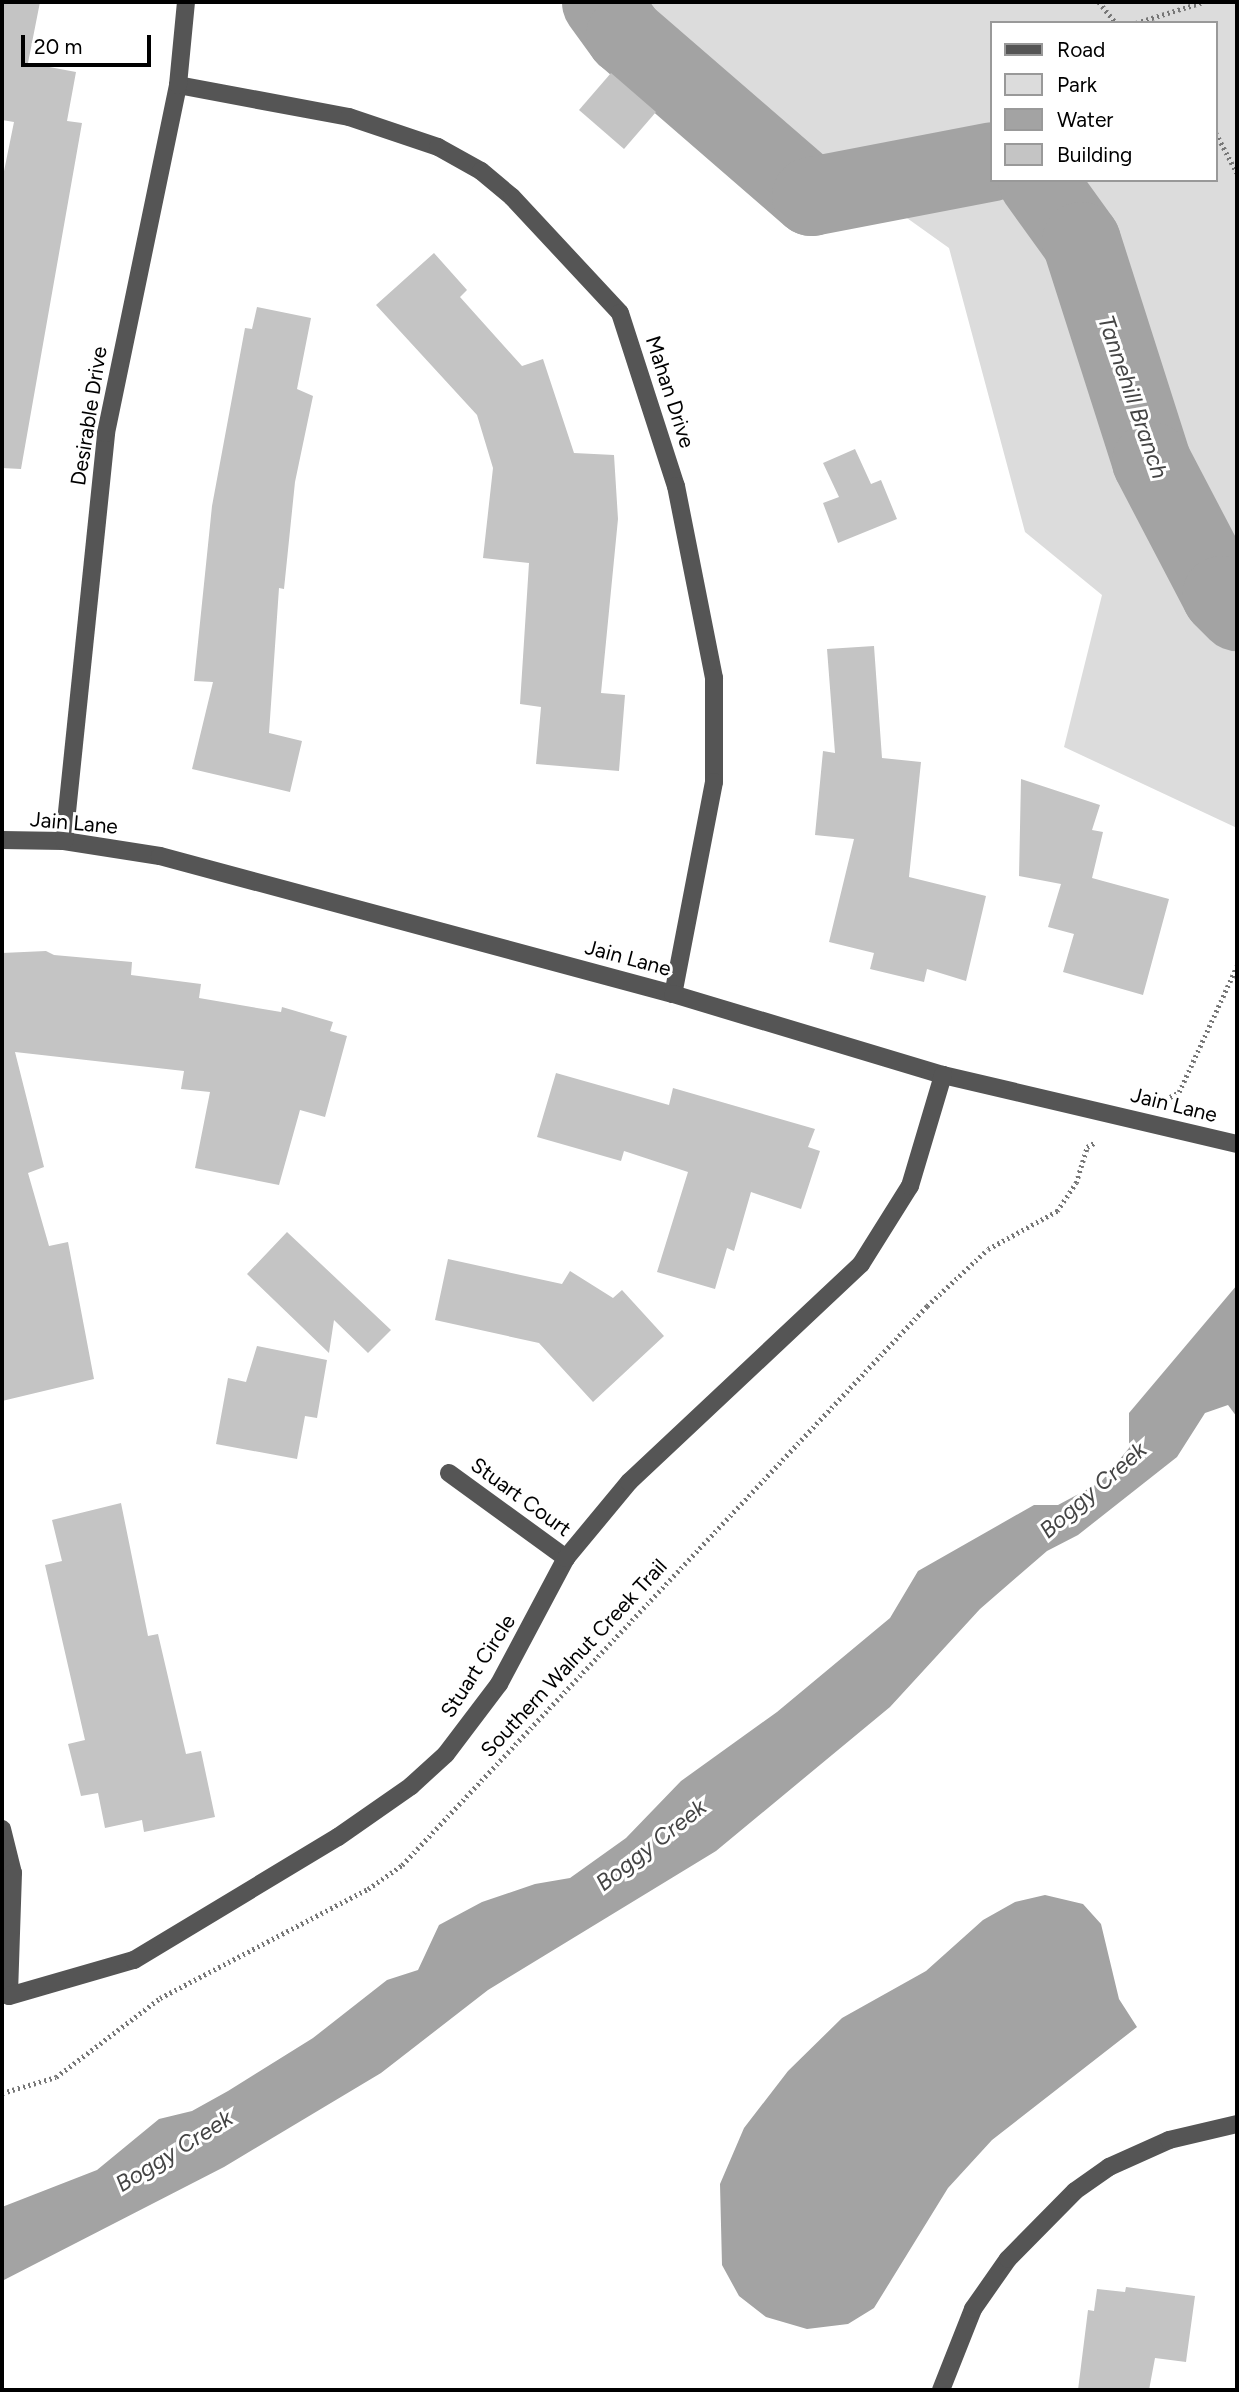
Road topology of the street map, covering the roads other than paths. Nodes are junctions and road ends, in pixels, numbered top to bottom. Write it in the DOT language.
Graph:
graph roads {
  1 [pos="186,2"];
  2 [pos="178,85"];
  3 [pos="2,840"];
  4 [pos="64,841"];
  5 [pos="673,994"];
  6 [pos="943,1074"];
  7 [pos="1231,1143"];
  8 [pos="449,1473"];
  9 [pos="566,1558"];
  10 [pos="2,1829"];
  11 [pos="1237,2124"];
  12 [pos="942,2390"];
  1 -- 2 [label="street, Desirable Drive"];
  2 -- 4 [label="street, Desirable Drive"];
  2 -- 5 [label="street, Mahan Drive"];
  3 -- 4 [label="street, Jain Lane"];
  4 -- 5 [label="street, Jain Lane"];
  5 -- 6 [label="street, Jain Lane"];
  6 -- 7 [label="street, Jain Lane"];
  6 -- 9 [label="street, Stuart Circle"];
  8 -- 9 [label="street, Stuart Court"];
  9 -- 10 [label="street, Stuart Circle"];
  11 -- 12 [label="street"];
}
